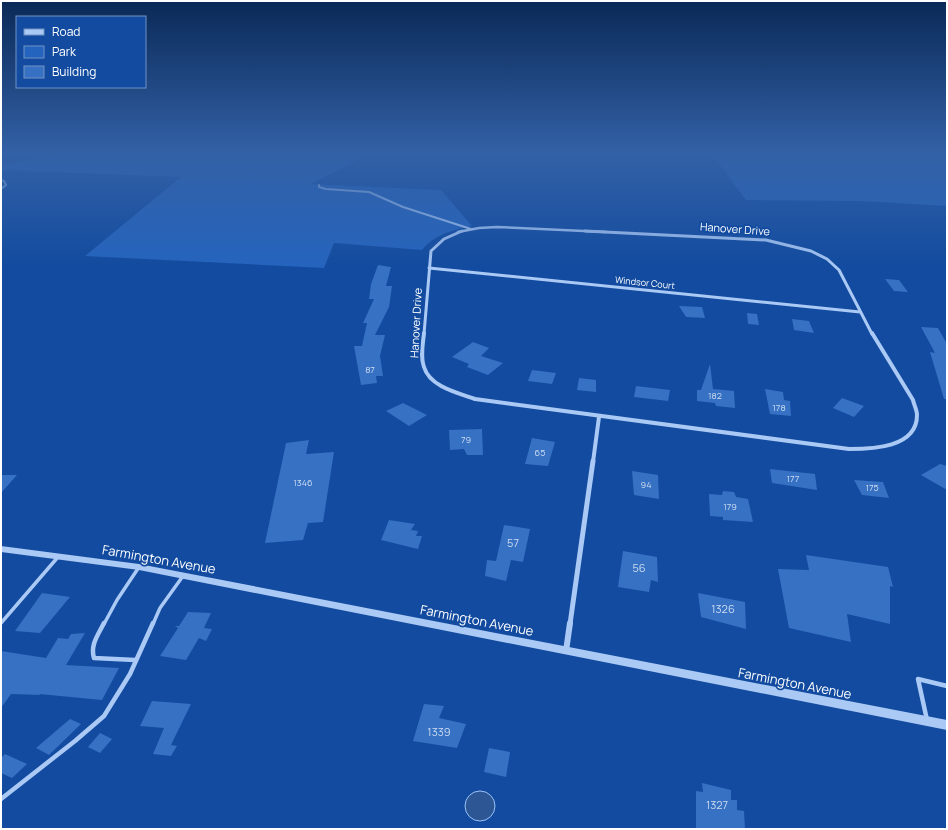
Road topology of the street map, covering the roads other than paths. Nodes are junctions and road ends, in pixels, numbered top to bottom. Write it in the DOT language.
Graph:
graph roads {
  1 [pos="351,191"];
  2 [pos="471,229"];
  3 [pos="429,268"];
  4 [pos="860,312"];
  5 [pos="599,417"];
  6 [pos="1,549"];
  7 [pos="59,556"];
  8 [pos="139,567"];
  9 [pos="183,576"];
  10 [pos="1,623"];
  11 [pos="566,651"];
  12 [pos="135,660"];
  13 [pos="947,686"];
  14 [pos="928,721"];
  15 [pos="947,725"];
  16 [pos="1,799"];
  1 -- 2 [label="lane"];
  2 -- 3 [label="street, Hanover Drive"];
  2 -- 4 [label="street, Hanover Drive"];
  3 -- 4 [label="street, Windsor Court"];
  3 -- 5 [label="street, Hanover Drive"];
  4 -- 5 [label="street, Hanover Drive"];
  5 -- 11 [label="street"];
  6 -- 7 [label="street, Farmington Avenue"];
  7 -- 8 [label="street, Farmington Avenue"];
  7 -- 10 [label="lane"];
  8 -- 9 [label="street, Farmington Avenue"];
  8 -- 12 [label="lane"];
  9 -- 11 [label="street, Farmington Avenue"];
  9 -- 12 [label="lane"];
  11 -- 14 [label="street, Farmington Avenue"];
  12 -- 16 [label="lane"];
  13 -- 14 [label="lane"];
  14 -- 15 [label="street, Farmington Avenue"];
}
